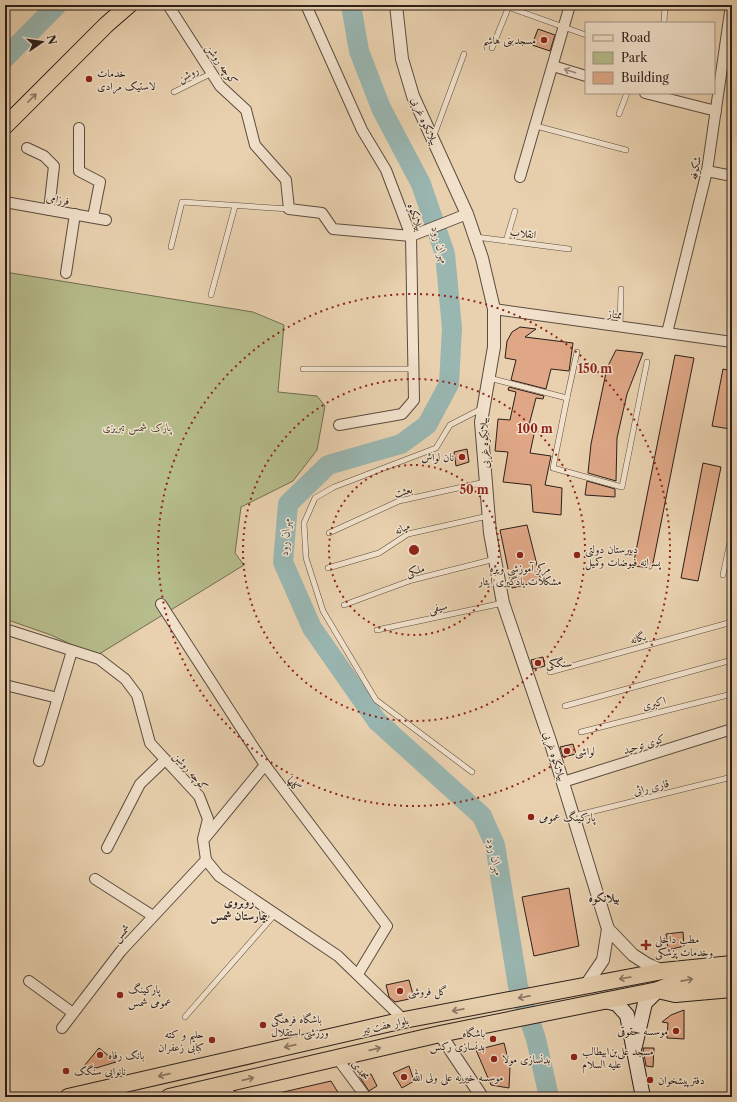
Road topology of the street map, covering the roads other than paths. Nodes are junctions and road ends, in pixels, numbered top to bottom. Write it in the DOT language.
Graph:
graph roads {
  1 [pos="129,5"];
  2 [pos="168,5"];
  3 [pos="306,5"];
  4 [pos="396,5"];
  5 [pos="502,5"];
  6 [pos="570,5"];
  7 [pos="665,5"];
  8 [pos="731,5"];
  9 [pos="509,6"];
  10 [pos="664,22"];
  11 [pos="564,28"];
  12 [pos="585,35"];
  13 [pos="492,48"];
  14 [pos="464,54"];
  15 [pos="553,66"];
  16 [pos="212,74"];
  17 [pos="585,76"];
  18 [pos="174,92"];
  19 [pos="627,94"];
  20 [pos="661,95"];
  21 [pos="716,111"];
  22 [pos="619,114"];
  23 [pos="5,126"];
  24 [pos="536,126"];
  25 [pos="79,128"];
  26 [pos="433,139"];
  27 [pos="27,148"];
  28 [pos="626,150"];
  29 [pos="707,171"];
  30 [pos="520,176"];
  31 [pos="732,176"];
  32 [pos="5,202"];
  33 [pos="235,206"];
  34 [pos="289,209"];
  35 [pos="49,210"];
  36 [pos="515,211"];
  37 [pos="75,214"];
  38 [pos="467,214"];
  39 [pos="92,217"];
  40 [pos="106,220"];
  41 [pos="411,236"];
  42 [pos="475,237"];
  43 [pos="506,241"];
  44 [pos="172,247"];
  45 [pos="569,248"];
  46 [pos="66,273"];
  47 [pos="620,289"];
  48 [pos="211,295"];
  49 [pos="494,309"];
  50 [pos="620,327"];
  51 [pos="667,333"];
  52 [pos="732,342"];
  53 [pos="577,352"];
  54 [pos="647,362"];
  55 [pos="303,369"];
  56 [pos="414,369"];
  57 [pos="489,378"];
  58 [pos="567,398"];
  59 [pos="484,408"];
  60 [pos="339,425"];
  61 [pos="486,481"];
  62 [pos="488,516"];
  63 [pos="732,532"];
  64 [pos="329,533"];
  65 [pos="495,560"];
  66 [pos="328,568"];
  67 [pos="723,575"];
  68 [pos="503,603"];
  69 [pos="161,604"];
  70 [pos="344,605"];
  71 [pos="732,622"];
  72 [pos="5,629"];
  73 [pos="377,630"];
  74 [pos="72,651"];
  75 [pos="732,660"];
  76 [pos="550,672"];
  77 [pos="5,685"];
  78 [pos="732,694"];
  79 [pos="58,698"];
  80 [pos="564,706"];
  81 [pos="732,729"];
  82 [pos="581,732"];
  83 [pos="165,760"];
  84 [pos="39,761"];
  85 [pos="265,765"];
  86 [pos="472,772"];
  87 [pos="732,777"];
  88 [pos="563,782"];
  89 [pos="574,816"];
  90 [pos="203,839"];
  91 [pos="107,848"];
  92 [pos="206,860"];
  93 [pos="95,879"];
  94 [pos="276,913"];
  95 [pos="153,916"];
  96 [pos="608,929"];
  97 [pos="732,953"];
  98 [pos="732,964"];
  99 [pos="668,970"];
  100 [pos="706,971"];
  101 [pos="358,974"];
  102 [pos="732,974"];
  103 [pos="29,981"];
  104 [pos="586,985"];
  105 [pos="732,989"];
  106 [pos="658,990"];
  107 [pos="605,1001"];
  108 [pos="73,1013"];
  109 [pos="185,1017"];
  110 [pos="404,1020"];
  111 [pos="62,1028"];
  112 [pos="440,1034"];
  113 [pos="634,1048"];
  114 [pos="337,1058"];
  115 [pos="218,1086"];
  116 [pos="187,1095"];
  117 [pos="68,1097"];
  118 [pos="169,1097"];
  119 [pos="232,1097"];
  120 [pos="366,1097"];
  121 [pos="482,1097"];
  122 [pos="643,1097"];
  23 -- 1 [label="highway, one-way"];
  2 -- 16 [label="street, کوچه روشن"];
  3 -- 41 [label="street, بیلانکوه"];
  4 -- 26 [label="street, بیلانکوه غربی"];
  5 -- 9 [label="lane"];
  6 -- 11 [label="street"];
  7 -- 10 [label="lane"];
  8 -- 21 [label="street, شکوفه"];
  9 -- 11 [label="lane"];
  9 -- 13 [label="lane"];
  11 -- 12 [label="lane"];
  11 -- 15 [label="street"];
  14 -- 26 [label="lane"];
  17 -- 15 [label="street, one-way"];
  15 -- 24 [label="street"];
  16 -- 18 [label="lane, روشن"];
  16 -- 34 [label="street, کوچه روشن"];
  19 -- 22 [label="lane"];
  20 -- 21 [label="street"];
  21 -- 29 [label="street, شکوفه"];
  24 -- 28 [label="lane"];
  24 -- 30 [label="street"];
  25 -- 39 [label="street"];
  26 -- 38 [label="street, بیلانکوه غربی"];
  27 -- 35 [label="street"];
  29 -- 31 [label="street"];
  29 -- 51 [label="street, شکوفه"];
  32 -- 35 [label="street, فرزامی"];
  33 -- 34 [label="lane"];
  33 -- 44 [label="lane"];
  33 -- 48 [label="lane"];
  34 -- 41 [label="street"];
  35 -- 37 [label="street, فرزامی"];
  36 -- 43 [label="lane"];
  37 -- 39 [label="street, فرزامی"];
  37 -- 46 [label="street"];
  38 -- 41 [label="street"];
  38 -- 42 [label="street, بیلانکوه غربی"];
  39 -- 40 [label="street, فرزامی"];
  41 -- 56 [label="street, بیلانکوه"];
  42 -- 43 [label="lane, انقلاب"];
  42 -- 49 [label="street, بیلانکوه غربی"];
  43 -- 45 [label="lane, انقلاب"];
  47 -- 50 [label="lane"];
  49 -- 50 [label="street, ممتاز"];
  49 -- 57 [label="street, بیلانکوه غربی"];
  50 -- 51 [label="street, ممتاز"];
  51 -- 52 [label="street, ممتاز"];
  53 -- 58 [label="lane"];
  54 -- 58 [label="lane"];
  55 -- 56 [label="lane"];
  56 -- 60 [label="street, بیلانکوه"];
  57 -- 58 [label="lane"];
  57 -- 59 [label="street, بیلانکوه غربی"];
  59 -- 61 [label="street, بیلانکوه غربی"];
  59 -- 86 [label="lane"];
  61 -- 62 [label="street, بیلانکوه غربی"];
  61 -- 64 [label="lane, بعثت"];
  62 -- 65 [label="street, بیلانکوه غربی"];
  62 -- 66 [label="lane, میانه"];
  63 -- 67 [label="lane"];
  65 -- 68 [label="street, بیلانکوه غربی"];
  65 -- 70 [label="lane, ملکی"];
  68 -- 73 [label="lane, سیفی"];
  68 -- 88 [label="street, بیلانکوه غربی"];
  69 -- 85 [label="street, گلها"];
  71 -- 76 [label="lane, یگانه"];
  72 -- 74 [label="street, کوچه روشن"];
  74 -- 79 [label="street"];
  74 -- 83 [label="street, کوچه روشن"];
  75 -- 80 [label="lane"];
  77 -- 79 [label="street"];
  78 -- 82 [label="lane, اکبری"];
  79 -- 84 [label="street"];
  81 -- 88 [label="street, کوی توحید"];
  83 -- 90 [label="street, کوچه روشن"];
  83 -- 91 [label="street"];
  85 -- 90 [label="street"];
  85 -- 101 [label="street, گلها"];
  87 -- 89 [label="lane, قاری راثی"];
  88 -- 89 [label="street, بیلانکوه غربی"];
  89 -- 96 [label="street, بیلانکوه غربی"];
  90 -- 92 [label="street, کوچه روشن"];
  92 -- 94 [label="street"];
  92 -- 95 [label="street, شمس"];
  93 -- 95 [label="street"];
  94 -- 101 [label="street"];
  94 -- 109 [label="lane"];
  95 -- 108 [label="street, شمس"];
  96 -- 99 [label="street, بیلانکوه غربی"];
  96 -- 104 [label="street, بیلانکوه غربی"];
  97 -- 99 [label="highway"];
  98 -- 100 [label="highway"];
  99 -- 100 [label="highway, بلوار هفت تیر"];
  99 -- 104 [label="highway, بلوار هفت تیر, one-way"];
  100 -- 102 [label="highway"];
  106 -- 100 [label="highway, بلوار هفت تیر, one-way"];
  101 -- 110 [label="street"];
  103 -- 108 [label="street"];
  104 -- 110 [label="highway, بلوار هفت تیر, one-way"];
  105 -- 106 [label="highway"];
  106 -- 107 [label="highway, بلوار هفت تیر"];
  106 -- 113 [label="main road"];
  107 -- 112 [label="highway, بلوار هفت تیر"];
  107 -- 113 [label="main road"];
  108 -- 111 [label="street, شمس"];
  110 -- 117 [label="highway, بلوار هفت تیر, one-way"];
  114 -- 112 [label="highway, بلوار هفت تیر, one-way"];
  112 -- 121 [label="street"];
  113 -- 122 [label="main road"];
  115 -- 114 [label="highway, بلوار هفت تیر, one-way"];
  114 -- 120 [label="street, محمدی"];
  115 -- 116 [label="highway, بلوار هفت تیر"];
  115 -- 119 [label="street"];
  116 -- 118 [label="highway, بلوار هفت تیر"];
}
